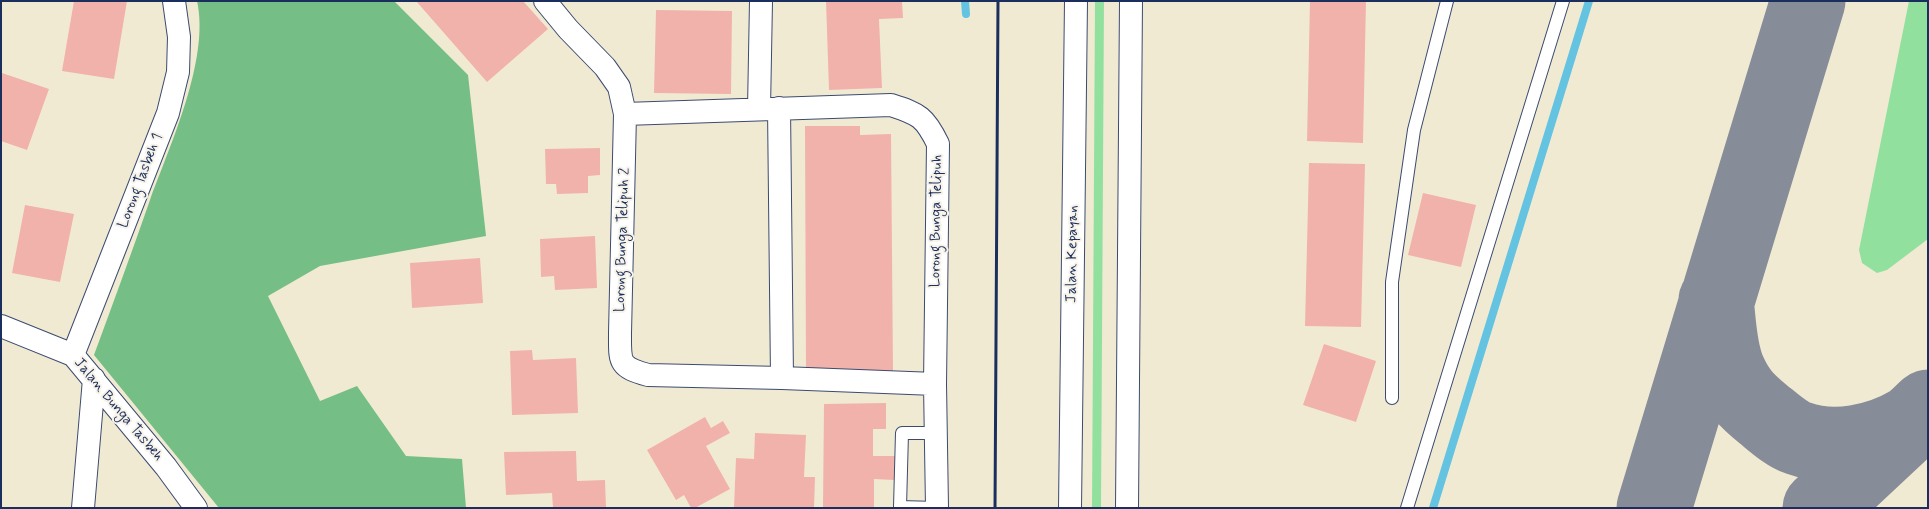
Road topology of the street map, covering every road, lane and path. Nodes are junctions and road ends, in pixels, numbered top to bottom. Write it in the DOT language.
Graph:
graph roads {
  1 [pos="174,1"];
  2 [pos="545,1"];
  3 [pos="761,1"];
  4 [pos="1076,1"];
  5 [pos="1131,1"];
  6 [pos="1447,1"];
  7 [pos="1563,1"];
  8 [pos="769,109"];
  9 [pos="625,114"];
  10 [pos="1,326"];
  11 [pos="73,355"];
  12 [pos="782,378"];
  13 [pos="94,379"];
  14 [pos="935,384"];
  15 [pos="1392,398"];
  16 [pos="936,433"];
  17 [pos="83,508"];
  18 [pos="196,508"];
  19 [pos="937,508"];
  20 [pos="1070,508"];
  21 [pos="1127,508"];
  22 [pos="1407,508"];
  1 -- 11 [label="main road, Lorong Tasbeh 1"];
  2 -- 9 [label="main road, Lorong Bunga Telipuh 2"];
  3 -- 8 [label="main road"];
  4 -- 20 [label="main road, Jalan Kepayan"];
  5 -- 21 [label="main road"];
  6 -- 15 [label="lane"];
  7 -- 22 [label="lane"];
  8 -- 9 [label="main road, Lorong Bunga Telipuh"];
  8 -- 12 [label="main road"];
  8 -- 14 [label="main road, Lorong Bunga Telipuh"];
  9 -- 12 [label="main road, Lorong Bunga Telipuh 2"];
  10 -- 11 [label="main road, Jalan Bunga Tasbeh"];
  11 -- 13 [label="main road, Jalan Bunga Tasbeh"];
  12 -- 14 [label="main road"];
  13 -- 17 [label="main road"];
  13 -- 18 [label="main road, Jalan Bunga Tasbeh"];
  14 -- 16 [label="main road, Lorong Bunga Telipuh"];
  16 -- 19 [label="main road, Lorong Bunga Telipuh"];
  16 -- 19 [label="lane"];
}
